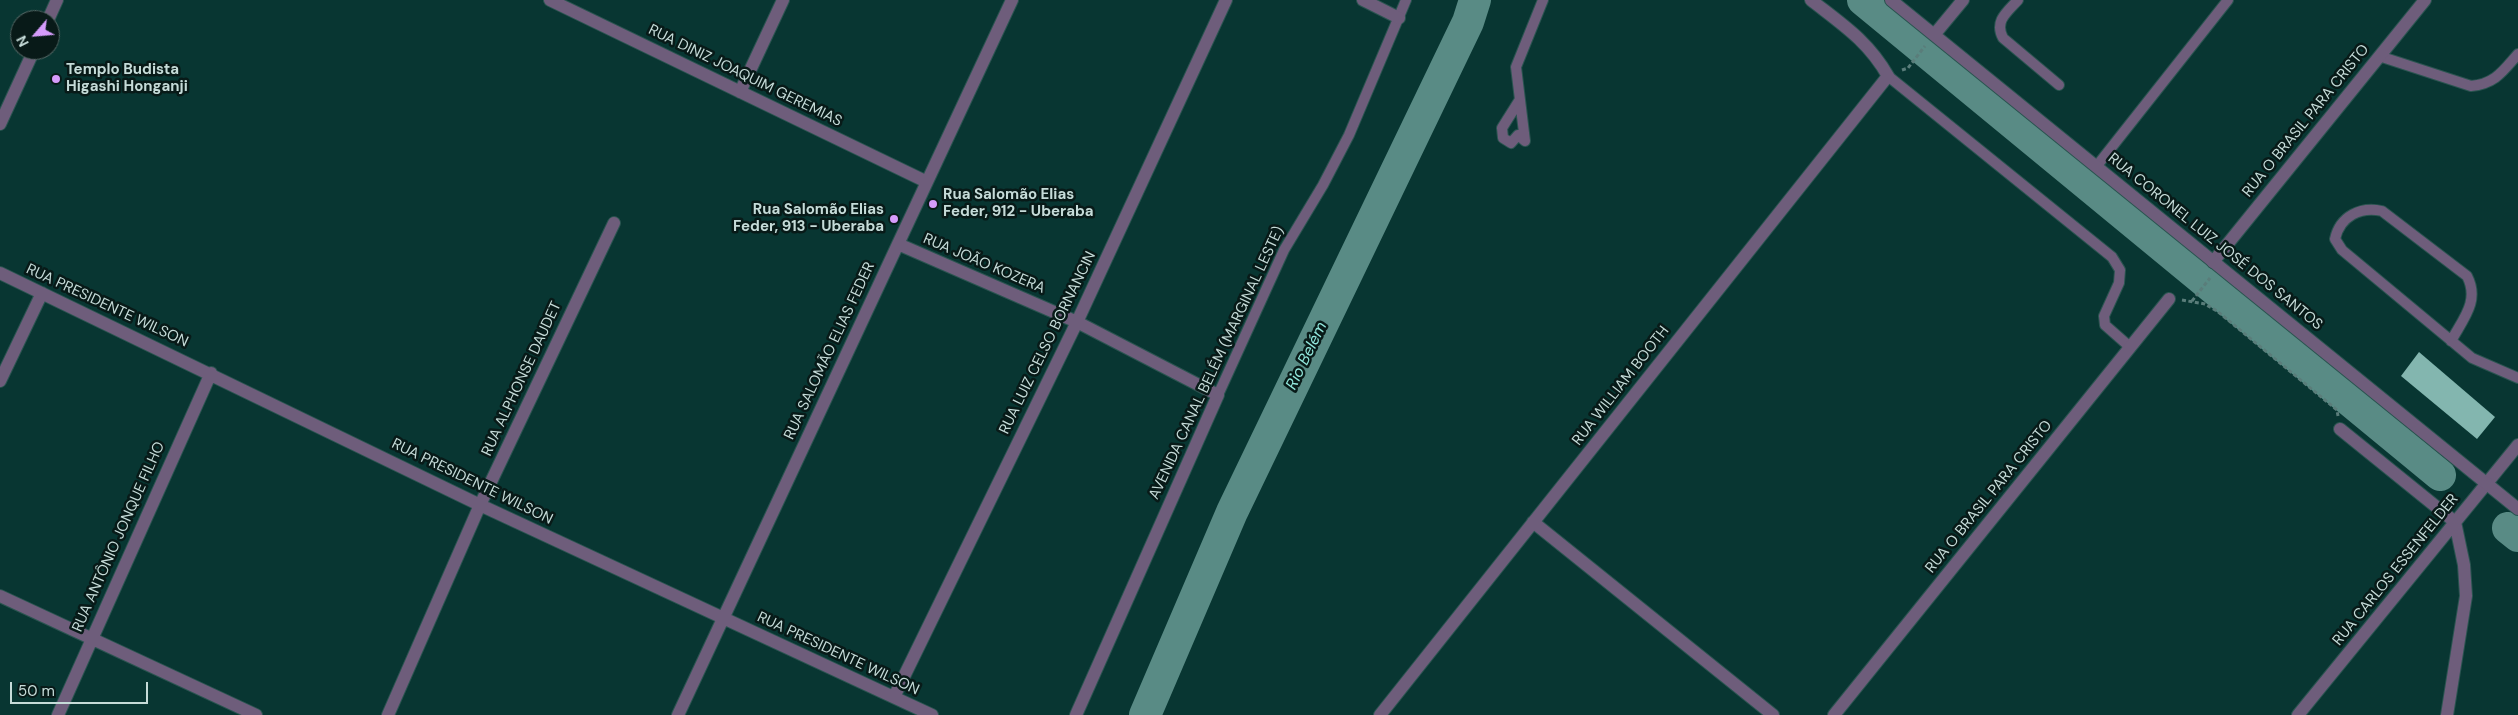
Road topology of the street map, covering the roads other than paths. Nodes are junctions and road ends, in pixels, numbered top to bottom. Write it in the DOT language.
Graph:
graph roads {
  1 [pos="550,0"];
  2 [pos="783,0"];
  3 [pos="1012,0"];
  4 [pos="1226,0"];
  5 [pos="1363,0"];
  6 [pos="1406,0"];
  7 [pos="1543,0"];
  8 [pos="1811,0"];
  9 [pos="1891,0"];
  10 [pos="2018,0"];
  11 [pos="2228,0"];
  12 [pos="2425,0"];
  13 [pos="1960,1"];
  14 [pos="564,3"];
  15 [pos="1399,18"];
  16 [pos="1932,38"];
  17 [pos="2518,54"];
  18 [pos="2380,56"];
  19 [pos="29,60"];
  20 [pos="1888,76"];
  21 [pos="2059,85"];
  22 [pos="740,92"];
  23 [pos="1519,101"];
  24 [pos="0,124"];
  25 [pos="2096,167"];
  26 [pos="927,182"];
  27 [pos="614,223"];
  28 [pos="898,244"];
  29 [pos="2216,264"];
  30 [pos="0,273"];
  31 [pos="42,293"];
  32 [pos="2169,300"];
  33 [pos="1078,322"];
  34 [pos="2452,341"];
  35 [pos="2130,347"];
  36 [pos="211,373"];
  37 [pos="2518,378"];
  38 [pos="0,381"];
  39 [pos="1218,395"];
  40 [pos="2340,429"];
  41 [pos="2518,445"];
  42 [pos="2486,484"];
  43 [pos="480,505"];
  44 [pos="2518,509"];
  45 [pos="1533,522"];
  46 [pos="2455,522"];
  47 [pos="0,596"];
  48 [pos="723,618"];
  49 [pos="92,638"];
  50 [pos="894,698"];
  51 [pos="58,715"];
  52 [pos="256,715"];
  53 [pos="388,715"];
  54 [pos="678,715"];
  55 [pos="932,715"];
  56 [pos="1076,715"];
  57 [pos="1380,715"];
  58 [pos="1773,715"];
  59 [pos="1834,715"];
  60 [pos="2298,715"];
  61 [pos="2447,715"];
  1 -- 14 [label="street, RUA DINIZ JOAQUIM GEREMIAS"];
  2 -- 22 [label="street"];
  3 -- 26 [label="street, RUA SALOMÃO ELIAS FEDER"];
  4 -- 33 [label="street, RUA LUIZ CELSO BORNANCIN"];
  5 -- 15 [label="street"];
  6 -- 15 [label="lane, AVENIDA CANAL BELÉM (MARGINAL LESTE)"];
  7 -- 23 [label="lane"];
  8 -- 20 [label="street"];
  9 -- 16 [label="street, RUA CORONEL LUIZ JOSÉ DOS SANTOS"];
  10 -- 21 [label="lane"];
  11 -- 25 [label="lane"];
  12 -- 18 [label="street, RUA O BRASIL PARA CRISTO"];
  13 -- 16 [label="street"];
  14 -- 22 [label="street, RUA DINIZ JOAQUIM GEREMIAS"];
  15 -- 39 [label="lane, AVENIDA CANAL BELÉM (MARGINAL LESTE)"];
  16 -- 25 [label="street, RUA CORONEL LUIZ JOSÉ DOS SANTOS"];
  17 -- 18 [label="lane"];
  18 -- 29 [label="street, RUA O BRASIL PARA CRISTO"];
  19 -- 24 [label="street"];
  20 -- 35 [label="lane"];
  20 -- 45 [label="street, RUA WILLIAM BOOTH"];
  22 -- 26 [label="street, RUA DINIZ JOAQUIM GEREMIAS"];
  25 -- 29 [label="street, RUA CORONEL LUIZ JOSÉ DOS SANTOS"];
  26 -- 28 [label="street, RUA SALOMÃO ELIAS FEDER"];
  27 -- 43 [label="street, RUA ALPHONSE DAUDET"];
  28 -- 33 [label="street, RUA JOÃO KOZERA"];
  28 -- 48 [label="street, RUA SALOMÃO ELIAS FEDER"];
  29 -- 42 [label="street, RUA CORONEL LUIZ JOSÉ DOS SANTOS"];
  30 -- 31 [label="street, RUA PRESIDENTE WILSON"];
  31 -- 36 [label="street, RUA PRESIDENTE WILSON"];
  31 -- 38 [label="street"];
  32 -- 35 [label="street, RUA O BRASIL PARA CRISTO"];
  33 -- 39 [label="street, RUA JOÃO KOZERA"];
  33 -- 50 [label="street, RUA LUIZ CELSO BORNANCIN"];
  34 -- 34 [label="lane"];
  34 -- 37 [label="lane"];
  35 -- 59 [label="street, RUA O BRASIL PARA CRISTO"];
  36 -- 43 [label="street, RUA PRESIDENTE WILSON"];
  36 -- 49 [label="street, RUA ANTÔNIO JONQUE FILHO"];
  39 -- 56 [label="street, AVENIDA CANAL BELÉM (MARGINAL LESTE)"];
  40 -- 46 [label="street"];
  41 -- 42 [label="street, RUA CARLOS ESSENFELDER"];
  42 -- 44 [label="street, RUA CORONEL LUIZ JOSÉ DOS SANTOS"];
  42 -- 46 [label="street, RUA CARLOS ESSENFELDER"];
  43 -- 48 [label="street, RUA PRESIDENTE WILSON"];
  43 -- 53 [label="street, RUA ALPHONSE DAUDET"];
  45 -- 57 [label="street, RUA WILLIAM BOOTH"];
  45 -- 58 [label="street"];
  46 -- 60 [label="street, RUA CARLOS ESSENFELDER"];
  46 -- 61 [label="street"];
  47 -- 49 [label="street"];
  48 -- 50 [label="street, RUA PRESIDENTE WILSON"];
  48 -- 54 [label="street, RUA SALOMÃO ELIAS FEDER"];
  49 -- 51 [label="street, RUA ANTÔNIO JONQUE FILHO"];
  49 -- 52 [label="street"];
  50 -- 55 [label="street, RUA PRESIDENTE WILSON"];
}
